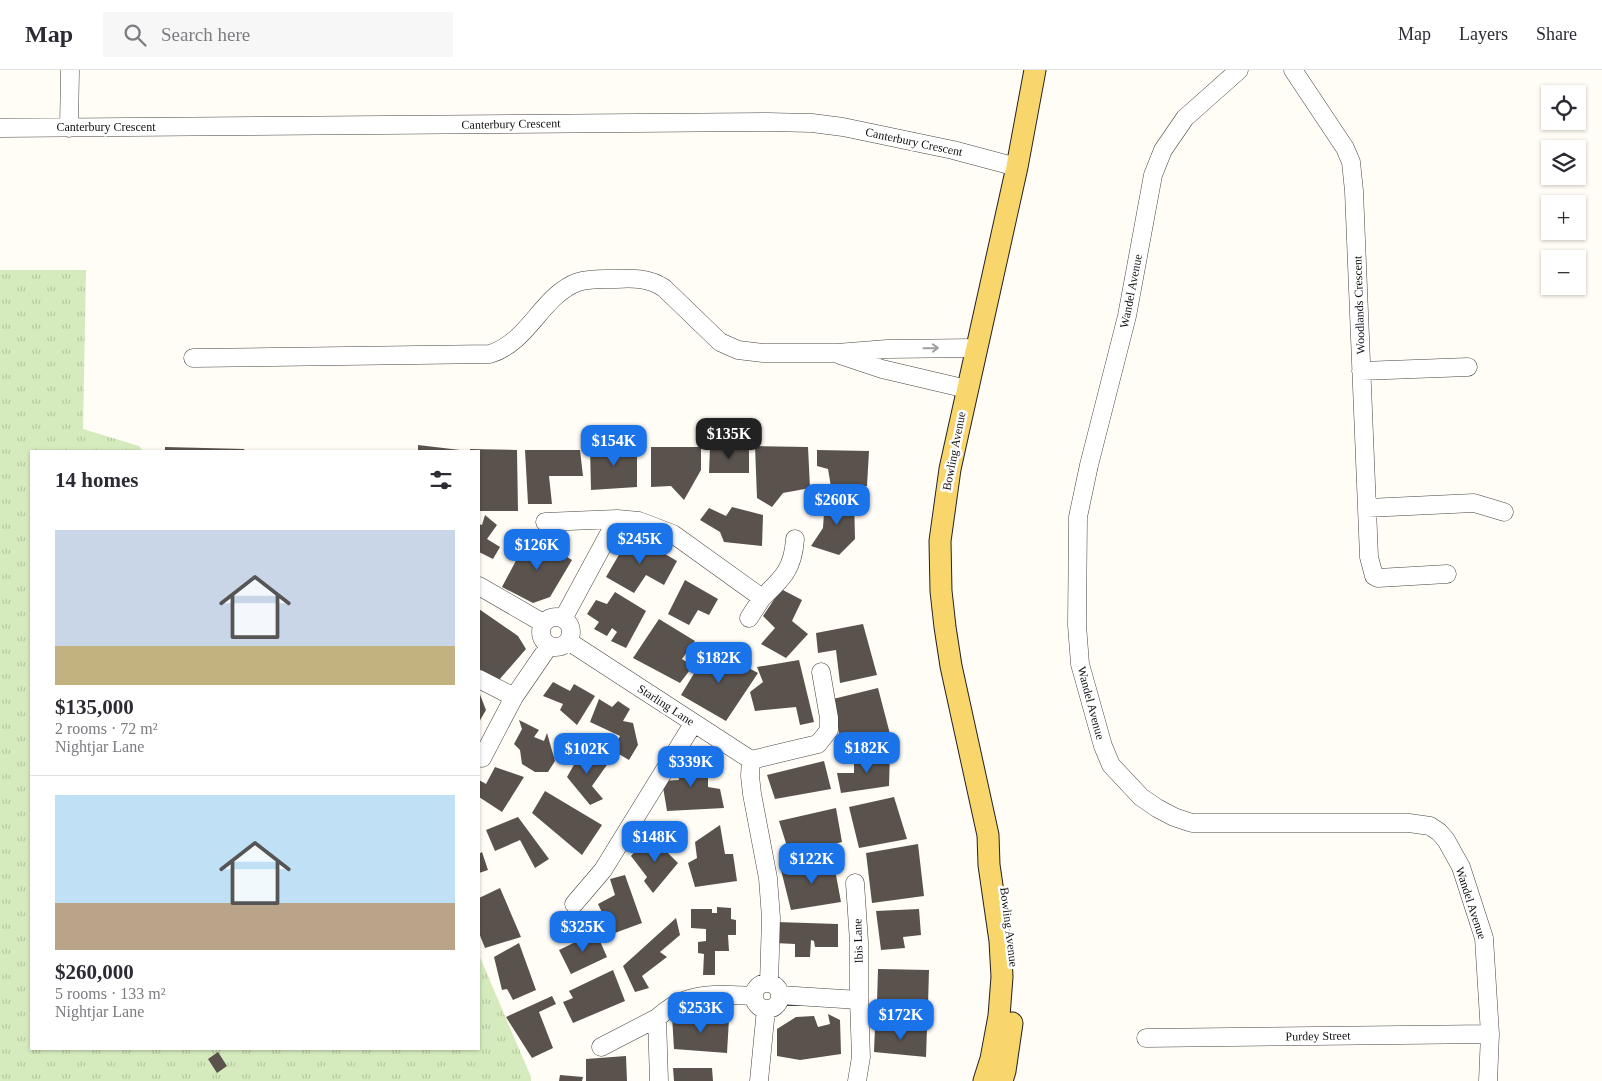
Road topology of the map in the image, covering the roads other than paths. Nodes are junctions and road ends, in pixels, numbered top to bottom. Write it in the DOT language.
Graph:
graph roads {
  1 [pos="70,70"];
  2 [pos="1034,70"];
  3 [pos="1239,70"];
  4 [pos="1293,70"];
  5 [pos="0,128"];
  6 [pos="69,128"];
  7 [pos="1017,168"];
  8 [pos="976,348"];
  9 [pos="837,353"];
  10 [pos="193,358"];
  11 [pos="1468,367"];
  12 [pos="1361,371"];
  13 [pos="967,389"];
  14 [pos="1367,508"];
  15 [pos="1504,512"];
  16 [pos="617,519"];
  17 [pos="545,522"];
  18 [pos="795,539"];
  19 [pos="1447,574"];
  20 [pos="480,587"];
  21 [pos="762,598"];
  22 [pos="749,618"];
  23 [pos="563,619"];
  24 [pos="543,623"];
  25 [pos="568,642"];
  26 [pos="549,646"];
  27 [pos="820,672"];
  28 [pos="480,679"];
  29 [pos="514,697"];
  30 [pos="694,724"];
  31 [pos="482,758"];
  32 [pos="751,760"];
  33 [pos="988,835"];
  34 [pos="855,883"];
  35 [pos="574,904"];
  36 [pos="775,989"];
  37 [pos="753,996"];
  38 [pos="859,1000"];
  39 [pos="766,1009"];
  40 [pos="657,1018"];
  41 [pos="1490,1034"];
  42 [pos="1146,1038"];
  43 [pos="601,1047"];
  44 [pos="659,1081"];
  45 [pos="759,1081"];
  46 [pos="857,1081"];
  47 [pos="984,1081"];
  48 [pos="1002,1081"];
  49 [pos="1488,1081"];
  1 -- 6 [label="street"];
  2 -- 7 [label="main road, Bowling Avenue"];
  3 -- 41 [label="street, Wandel Avenue"];
  4 -- 12 [label="street, Woodlands Crescent"];
  5 -- 6 [label="street, Canterbury Crescent"];
  6 -- 7 [label="street, Canterbury Crescent"];
  7 -- 8 [label="main road, Bowling Avenue"];
  9 -- 8 [label="street, one-way"];
  8 -- 13 [label="main road, Bowling Avenue"];
  9 -- 10 [label="street"];
  9 -- 13 [label="street"];
  11 -- 12 [label="street"];
  12 -- 14 [label="street, Woodlands Crescent"];
  13 -- 33 [label="main road, Bowling Avenue"];
  14 -- 15 [label="street"];
  14 -- 19 [label="street, Woodlands Crescent"];
  16 -- 17 [label="street"];
  16 -- 21 [label="street"];
  16 -- 23 [label="street"];
  18 -- 21 [label="street"];
  20 -- 24 [label="street"];
  21 -- 22 [label="street"];
  23 -- 24 [label="street"];
  23 -- 25 [label="street"];
  24 -- 26 [label="street"];
  25 -- 26 [label="street"];
  25 -- 30 [label="street, Starling Lane"];
  26 -- 29 [label="street"];
  27 -- 32 [label="street"];
  28 -- 29 [label="street"];
  29 -- 31 [label="street"];
  30 -- 32 [label="street, Starling Lane"];
  30 -- 35 [label="street"];
  32 -- 36 [label="street"];
  33 -- 47 [label="main road, Bowling Avenue"];
  33 -- 48 [label="main road, Bowling Avenue"];
  34 -- 38 [label="street, Ibis Lane"];
  36 -- 37 [label="street"];
  36 -- 38 [label="street"];
  36 -- 39 [label="street"];
  37 -- 39 [label="street"];
  37 -- 40 [label="street"];
  38 -- 46 [label="street, Ibis Lane"];
  39 -- 45 [label="street"];
  40 -- 43 [label="street"];
  40 -- 44 [label="street"];
  41 -- 42 [label="street, Purdey Street"];
  41 -- 49 [label="street, Wandel Avenue"];
}
